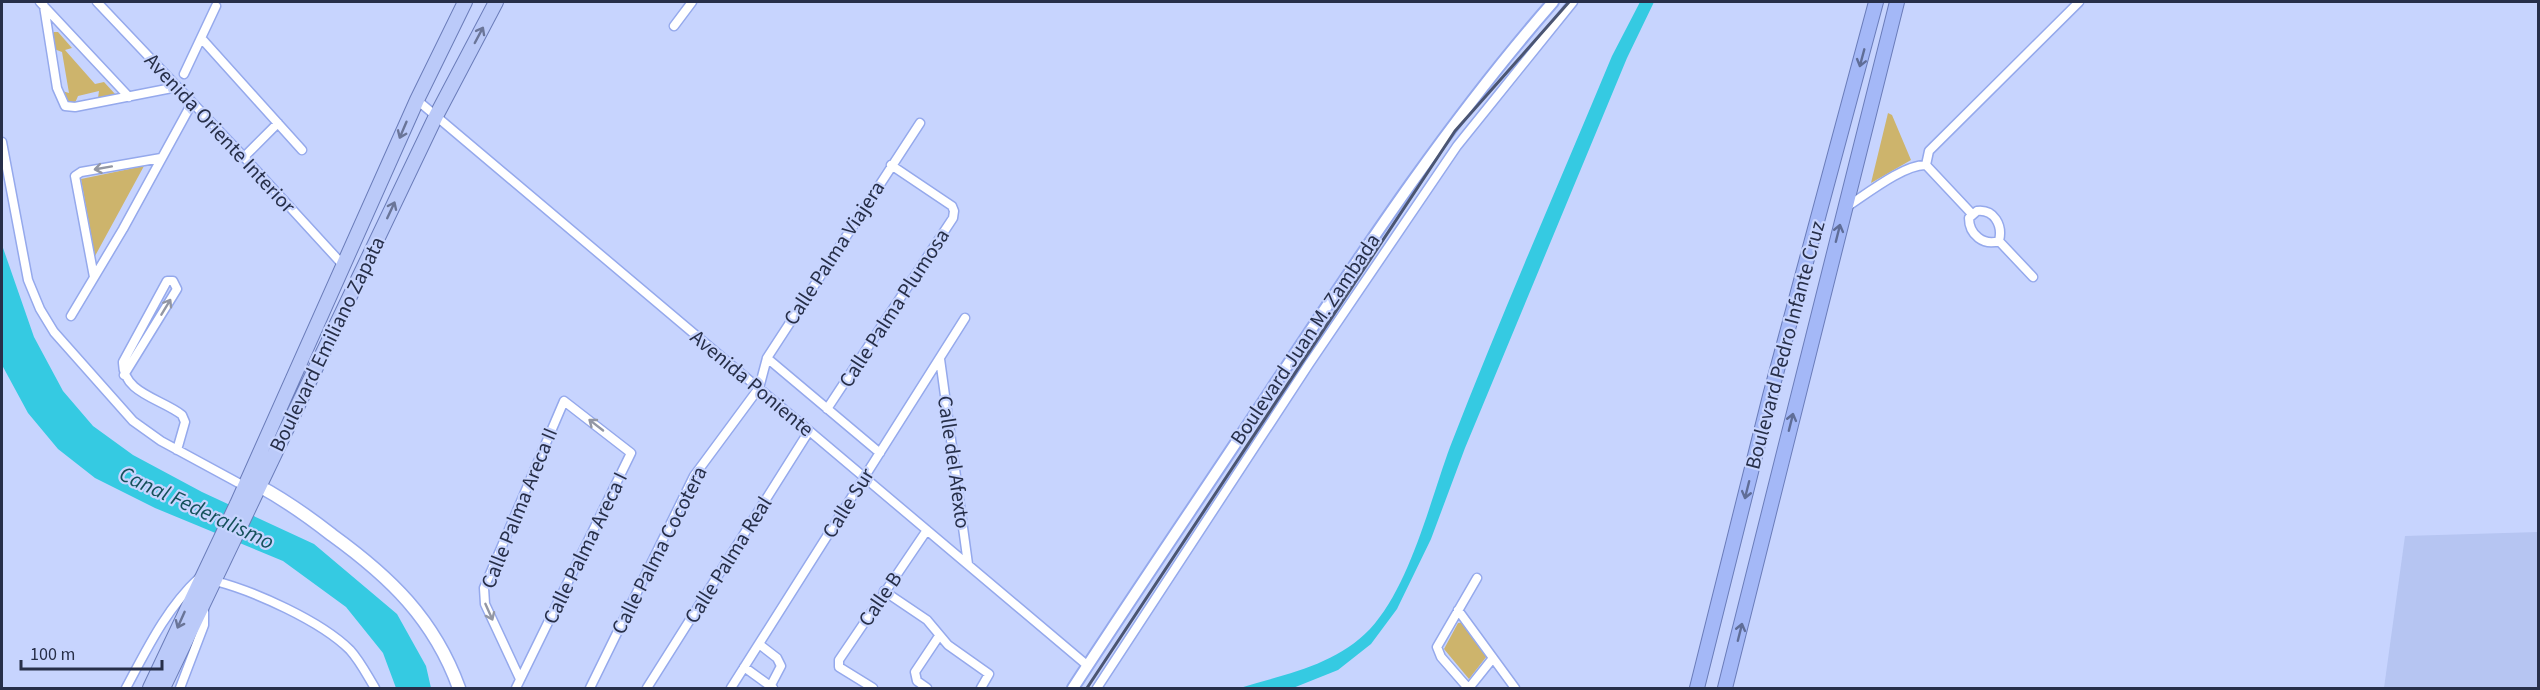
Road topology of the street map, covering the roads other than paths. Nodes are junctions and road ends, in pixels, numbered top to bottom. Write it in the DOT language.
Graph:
graph roads {
  1 [pos="97,2"];
  2 [pos="465,2"];
  3 [pos="496,2"];
  4 [pos="693,2"];
  5 [pos="1552,2"];
  6 [pos="1573,2"];
  7 [pos="1876,2"];
  8 [pos="1897,2"];
  9 [pos="2079,2"];
  10 [pos="42,4"];
  11 [pos="216,6"];
  12 [pos="674,26"];
  13 [pos="202,39"];
  14 [pos="184,74"];
  15 [pos="177,87"];
  16 [pos="129,97"];
  17 [pos="417,100"];
  18 [pos="192,102"];
  19 [pos="436,116"];
  20 [pos="278,123"];
  21 [pos="920,123"];
  22 [pos="2,142"];
  23 [pos="302,150"];
  24 [pos="244,157"];
  25 [pos="161,158"];
  26 [pos="891,165"];
  27 [pos="1926,165"];
  28 [pos="1844,208"];
  29 [pos="1972,214"];
  30 [pos="1999,240"];
  31 [pos="343,265"];
  32 [pos="94,277"];
  33 [pos="2033,277"];
  34 [pos="71,316"];
  35 [pos="965,318"];
  36 [pos="144,323"];
  37 [pos="153,327"];
  38 [pos="767,358"];
  39 [pos="940,359"];
  40 [pos="124,375"];
  41 [pos="759,388"];
  42 [pos="562,402"];
  43 [pos="827,409"];
  44 [pos="809,431"];
  45 [pos="177,450"];
  46 [pos="880,453"];
  47 [pos="864,478"];
  48 [pos="244,486"];
  49 [pos="260,486"];
  50 [pos="243,506"];
  51 [pos="927,530"];
  52 [pos="968,564"];
  53 [pos="201,576"];
  54 [pos="1476,578"];
  55 [pos="215,581"];
  56 [pos="884,591"];
  57 [pos="205,602"];
  58 [pos="1458,610"];
  59 [pos="939,636"];
  60 [pos="759,644"];
  61 [pos="1493,658"];
  62 [pos="1088,666"];
  63 [pos="744,667"];
  64 [pos="520,679"];
  65 [pos="126,688"];
  66 [pos="150,688"];
  67 [pos="163,688"];
  68 [pos="180,688"];
  69 [pos="375,688"];
  70 [pos="459,688"];
  71 [pos="516,688"];
  72 [pos="590,688"];
  73 [pos="647,688"];
  74 [pos="731,688"];
  75 [pos="772,688"];
  76 [pos="873,688"];
  77 [pos="927,688"];
  78 [pos="981,688"];
  79 [pos="1074,688"];
  80 [pos="1097,688"];
  81 [pos="1468,688"];
  82 [pos="1515,688"];
  83 [pos="1697,688"];
  84 [pos="1725,688"];
  1 -- 15 [label="street, Avenida Oriente Interior"];
  2 -- 17 [label="main road, Boulevard Emiliano Zapata"];
  19 -- 3 [label="main road, Boulevard Emiliano Zapata, one-way"];
  4 -- 12 [label="street"];
  5 -- 62 [label="street, Boulevard Juan M. Zambada"];
  6 -- 80 [label="street, Boulevard Juan M. Zambada"];
  7 -- 83 [label="highway, Boulevard Pedro Infante Cruz, one-way"];
  8 -- 28 [label="highway, Boulevard Pedro Infante Cruz"];
  9 -- 27 [label="street"];
  10 -- 16 [label="street"];
  10 -- 16 [label="street"];
  11 -- 13 [label="street"];
  13 -- 14 [label="street"];
  13 -- 20 [label="street"];
  15 -- 16 [label="street"];
  15 -- 18 [label="street, Avenida Oriente Interior"];
  17 -- 19 [label="street, Avenida Poniente"];
  17 -- 31 [label="main road, Boulevard Emiliano Zapata, one-way"];
  18 -- 24 [label="street, Avenida Oriente Interior"];
  18 -- 25 [label="street"];
  19 -- 41 [label="street, Avenida Poniente"];
  49 -- 19 [label="main road, Boulevard Emiliano Zapata, one-way"];
  20 -- 23 [label="street"];
  20 -- 24 [label="street"];
  21 -- 26 [label="street, Calle Palma Viajera"];
  22 -- 45 [label="street"];
  24 -- 31 [label="street, Avenida Oriente Interior"];
  25 -- 32 [label="street"];
  25 -- 32 [label="street, one-way"];
  26 -- 38 [label="street, Calle Palma Viajera"];
  26 -- 43 [label="street, Calle Palma Plumosa"];
  27 -- 28 [label="street"];
  27 -- 29 [label="street"];
  84 -- 28 [label="highway, Boulevard Pedro Infante Cruz, one-way"];
  29 -- 30 [label="street"];
  29 -- 30 [label="street"];
  30 -- 33 [label="street"];
  31 -- 48 [label="main road, Boulevard Emiliano Zapata"];
  32 -- 34 [label="street"];
  35 -- 39 [label="street, Calle Sur"];
  36 -- 37 [label="street"];
  37 -- 36 [label="street, one-way"];
  36 -- 40 [label="street"];
  37 -- 40 [label="street"];
  38 -- 41 [label="street, Calle Palma Viajera"];
  38 -- 43 [label="street"];
  39 -- 46 [label="street, Calle Sur"];
  39 -- 52 [label="street, Calle del Afexto"];
  40 -- 45 [label="street"];
  41 -- 44 [label="street, Avenida Poniente"];
  41 -- 72 [label="street, Calle Palma Cocotera"];
  42 -- 64 [label="street, Calle Palma Areca II, one-way"];
  64 -- 42 [label="street, Calle Palma Areca I, one-way"];
  43 -- 46 [label="street"];
  44 -- 47 [label="street, Avenida Poniente"];
  44 -- 73 [label="street, Calle Palma Real"];
  45 -- 48 [label="street"];
  46 -- 47 [label="street, Calle Sur"];
  47 -- 51 [label="street, Avenida Poniente"];
  47 -- 60 [label="street, Calle Sur"];
  48 -- 50 [label="main road, Boulevard Emiliano Zapata"];
  49 -- 50 [label="main road, Boulevard Emiliano Zapata"];
  49 -- 70 [label="main road"];
  50 -- 53 [label="main road, Boulevard Emiliano Zapata"];
  50 -- 55 [label="main road, Boulevard Emiliano Zapata"];
  51 -- 52 [label="street, Avenida Poniente"];
  51 -- 56 [label="street, Calle B"];
  52 -- 62 [label="street, Avenida Poniente"];
  53 -- 65 [label="street"];
  53 -- 66 [label="main road, Boulevard Emiliano Zapata, one-way"];
  54 -- 58 [label="street"];
  55 -- 57 [label="main road, Boulevard Emiliano Zapata"];
  55 -- 69 [label="street"];
  56 -- 59 [label="street"];
  56 -- 76 [label="street, Calle B"];
  57 -- 67 [label="main road, Boulevard Emiliano Zapata"];
  57 -- 68 [label="street"];
  58 -- 61 [label="street"];
  58 -- 81 [label="street"];
  59 -- 77 [label="street"];
  59 -- 78 [label="street"];
  60 -- 63 [label="street, Calle Sur"];
  60 -- 75 [label="street"];
  61 -- 81 [label="street"];
  61 -- 82 [label="street"];
  62 -- 79 [label="street, Boulevard Juan M. Zambada"];
  63 -- 74 [label="street, Calle Sur"];
  63 -- 75 [label="street"];
  64 -- 71 [label="street, Calle Palma Areca I"];
}
